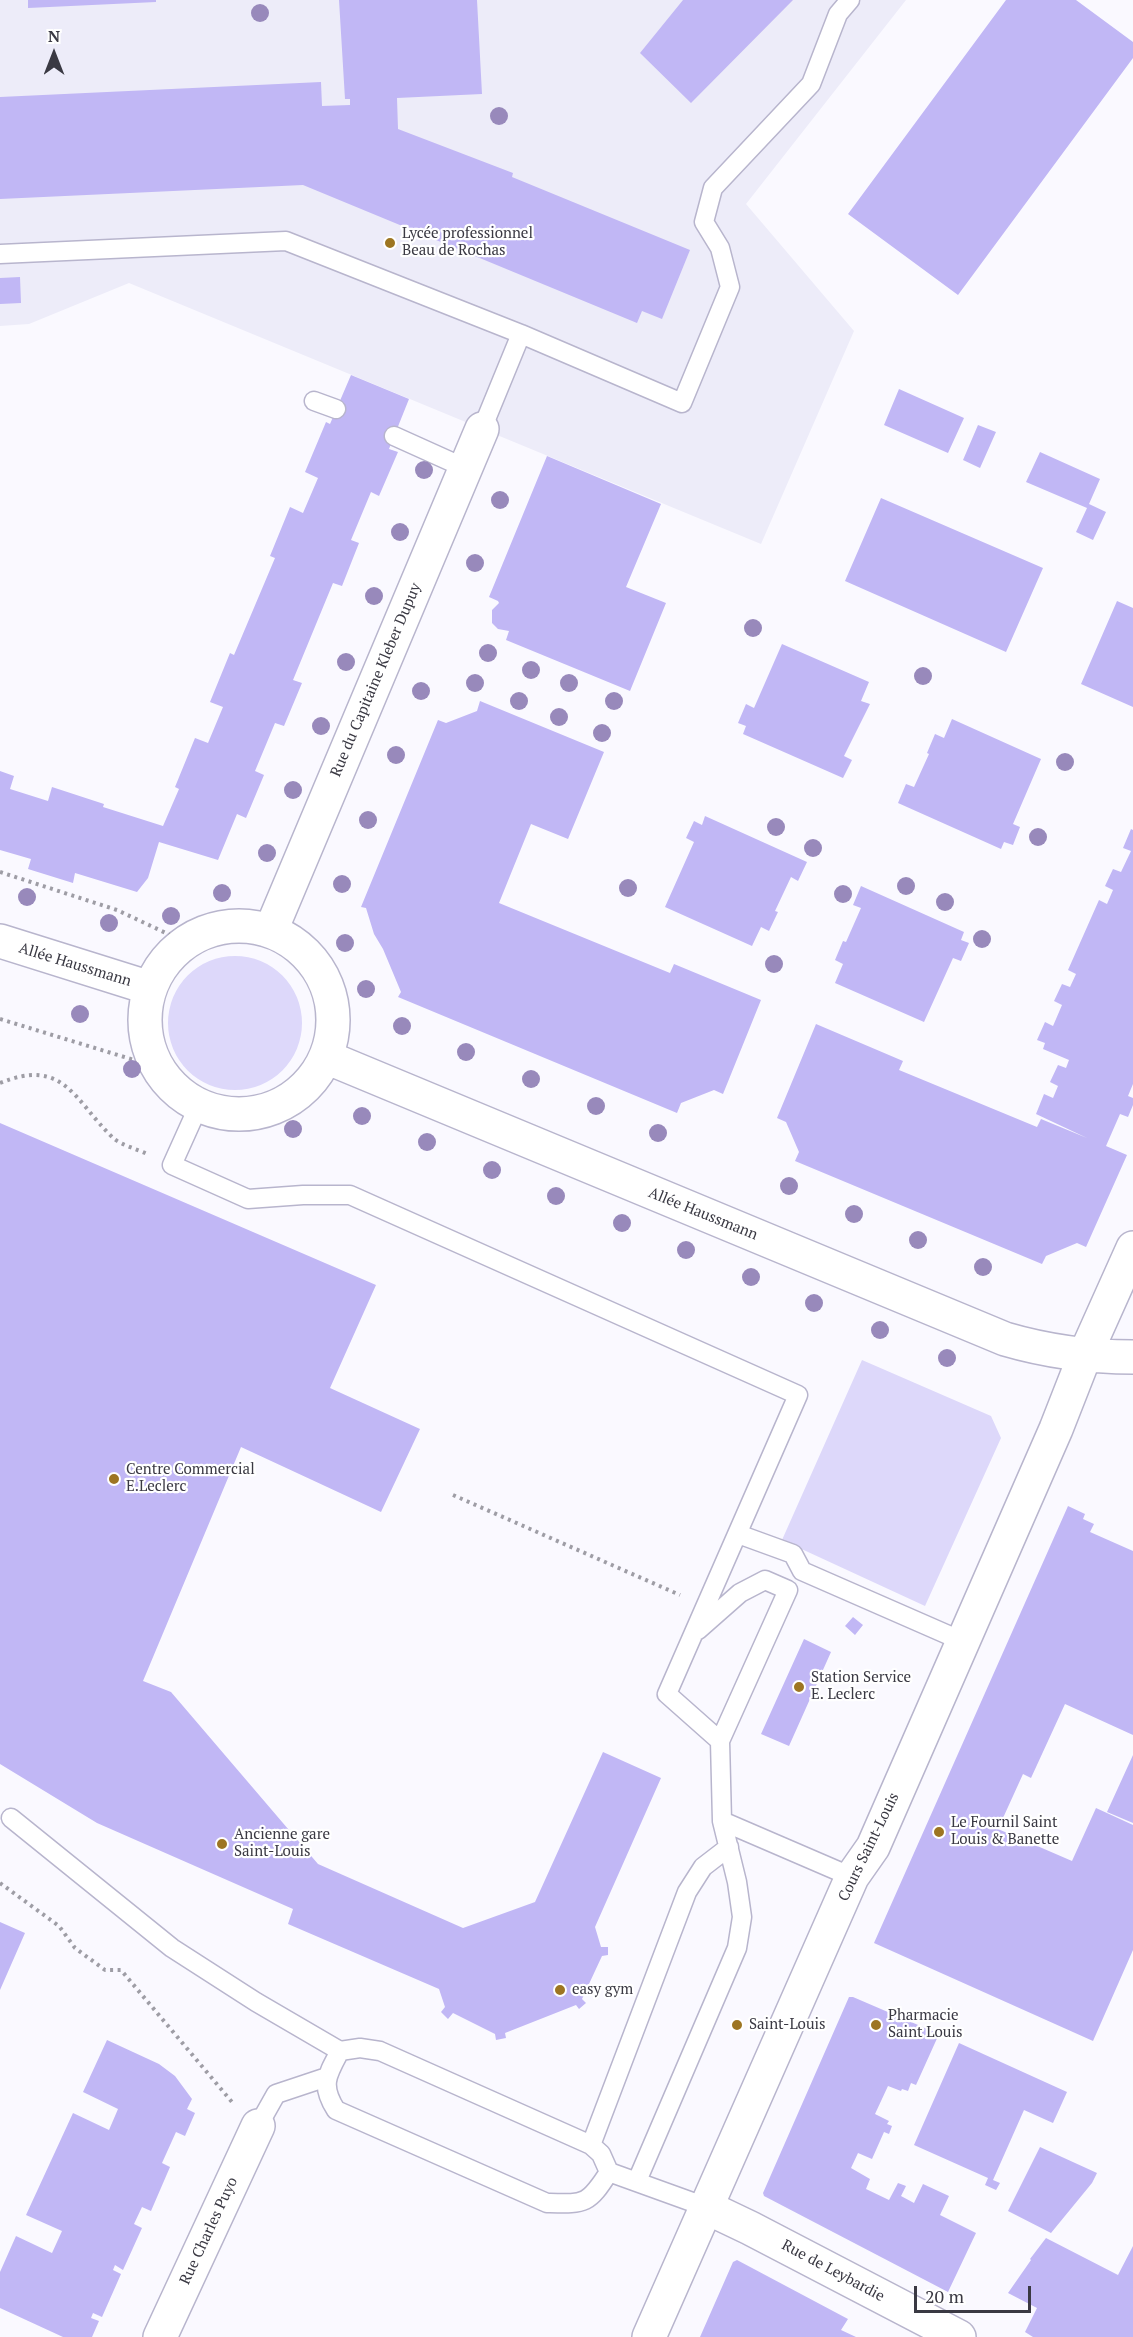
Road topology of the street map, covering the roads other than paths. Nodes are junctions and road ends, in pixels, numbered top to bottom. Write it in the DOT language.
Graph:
graph roads {
  1 [pos="850,0"];
  2 [pos="0,254"];
  3 [pos="520,334"];
  4 [pos="314,401"];
  5 [pos="336,409"];
  6 [pos="482,429"];
  7 [pos="394,436"];
  8 [pos="465,468"];
  9 [pos="271,930"];
  10 [pos="0,941"];
  11 [pos="150,988"];
  12 [pos="326,1057"];
  13 [pos="199,1105"];
  14 [pos="1133,1248"];
  15 [pos="1085,1355"];
  16 [pos="1133,1357"];
  17 [pos="738,1534"];
  18 [pos="694,1633"];
  19 [pos="962,1641"];
  20 [pos="720,1741"];
  21 [pos="11,1818"];
  22 [pos="722,1821"];
  23 [pos="729,1847"];
  24 [pos="852,1877"];
  25 [pos="340,2051"];
  26 [pos="327,2077"];
  27 [pos="244,2120"];
  28 [pos="591,2145"];
  29 [pos="609,2172"];
  30 [pos="637,2181"];
  31 [pos="706,2207"];
  32 [pos="160,2337"];
  33 [pos="649,2337"];
  34 [pos="959,2337"];
  1 -- 3 [label="lane"];
  2 -- 3 [label="lane"];
  3 -- 6 [label="lane"];
  4 -- 5 [label="lane"];
  6 -- 8 [label="street, Rue du Capitaine Kleber Dupuy"];
  7 -- 8 [label="lane"];
  8 -- 9 [label="street, Rue du Capitaine Kleber Dupuy"];
  9 -- 11 [label="street"];
  9 -- 12 [label="street"];
  10 -- 11 [label="street, Allée Haussmann"];
  11 -- 13 [label="street"];
  12 -- 13 [label="street"];
  12 -- 15 [label="street, Allée Haussmann"];
  13 -- 17 [label="lane"];
  14 -- 15 [label="street, Cours Saint-Louis"];
  15 -- 16 [label="street, Allée Haussmann"];
  15 -- 19 [label="street, Cours Saint-Louis"];
  17 -- 18 [label="lane"];
  17 -- 19 [label="lane"];
  18 -- 20 [label="lane"];
  18 -- 20 [label="lane"];
  19 -- 24 [label="street, Cours Saint-Louis"];
  20 -- 22 [label="lane"];
  21 -- 25 [label="lane"];
  22 -- 23 [label="lane"];
  22 -- 24 [label="lane"];
  23 -- 28 [label="lane"];
  23 -- 30 [label="lane"];
  24 -- 31 [label="street, Cours Saint-Louis"];
  25 -- 26 [label="lane"];
  25 -- 28 [label="lane"];
  26 -- 27 [label="lane"];
  26 -- 29 [label="lane"];
  27 -- 32 [label="street, Rue Charles Puyo"];
  28 -- 29 [label="lane"];
  29 -- 30 [label="lane"];
  30 -- 31 [label="lane"];
  31 -- 33 [label="street, Cours Saint-Louis"];
  31 -- 34 [label="street, Rue de Leybardie"];
}
